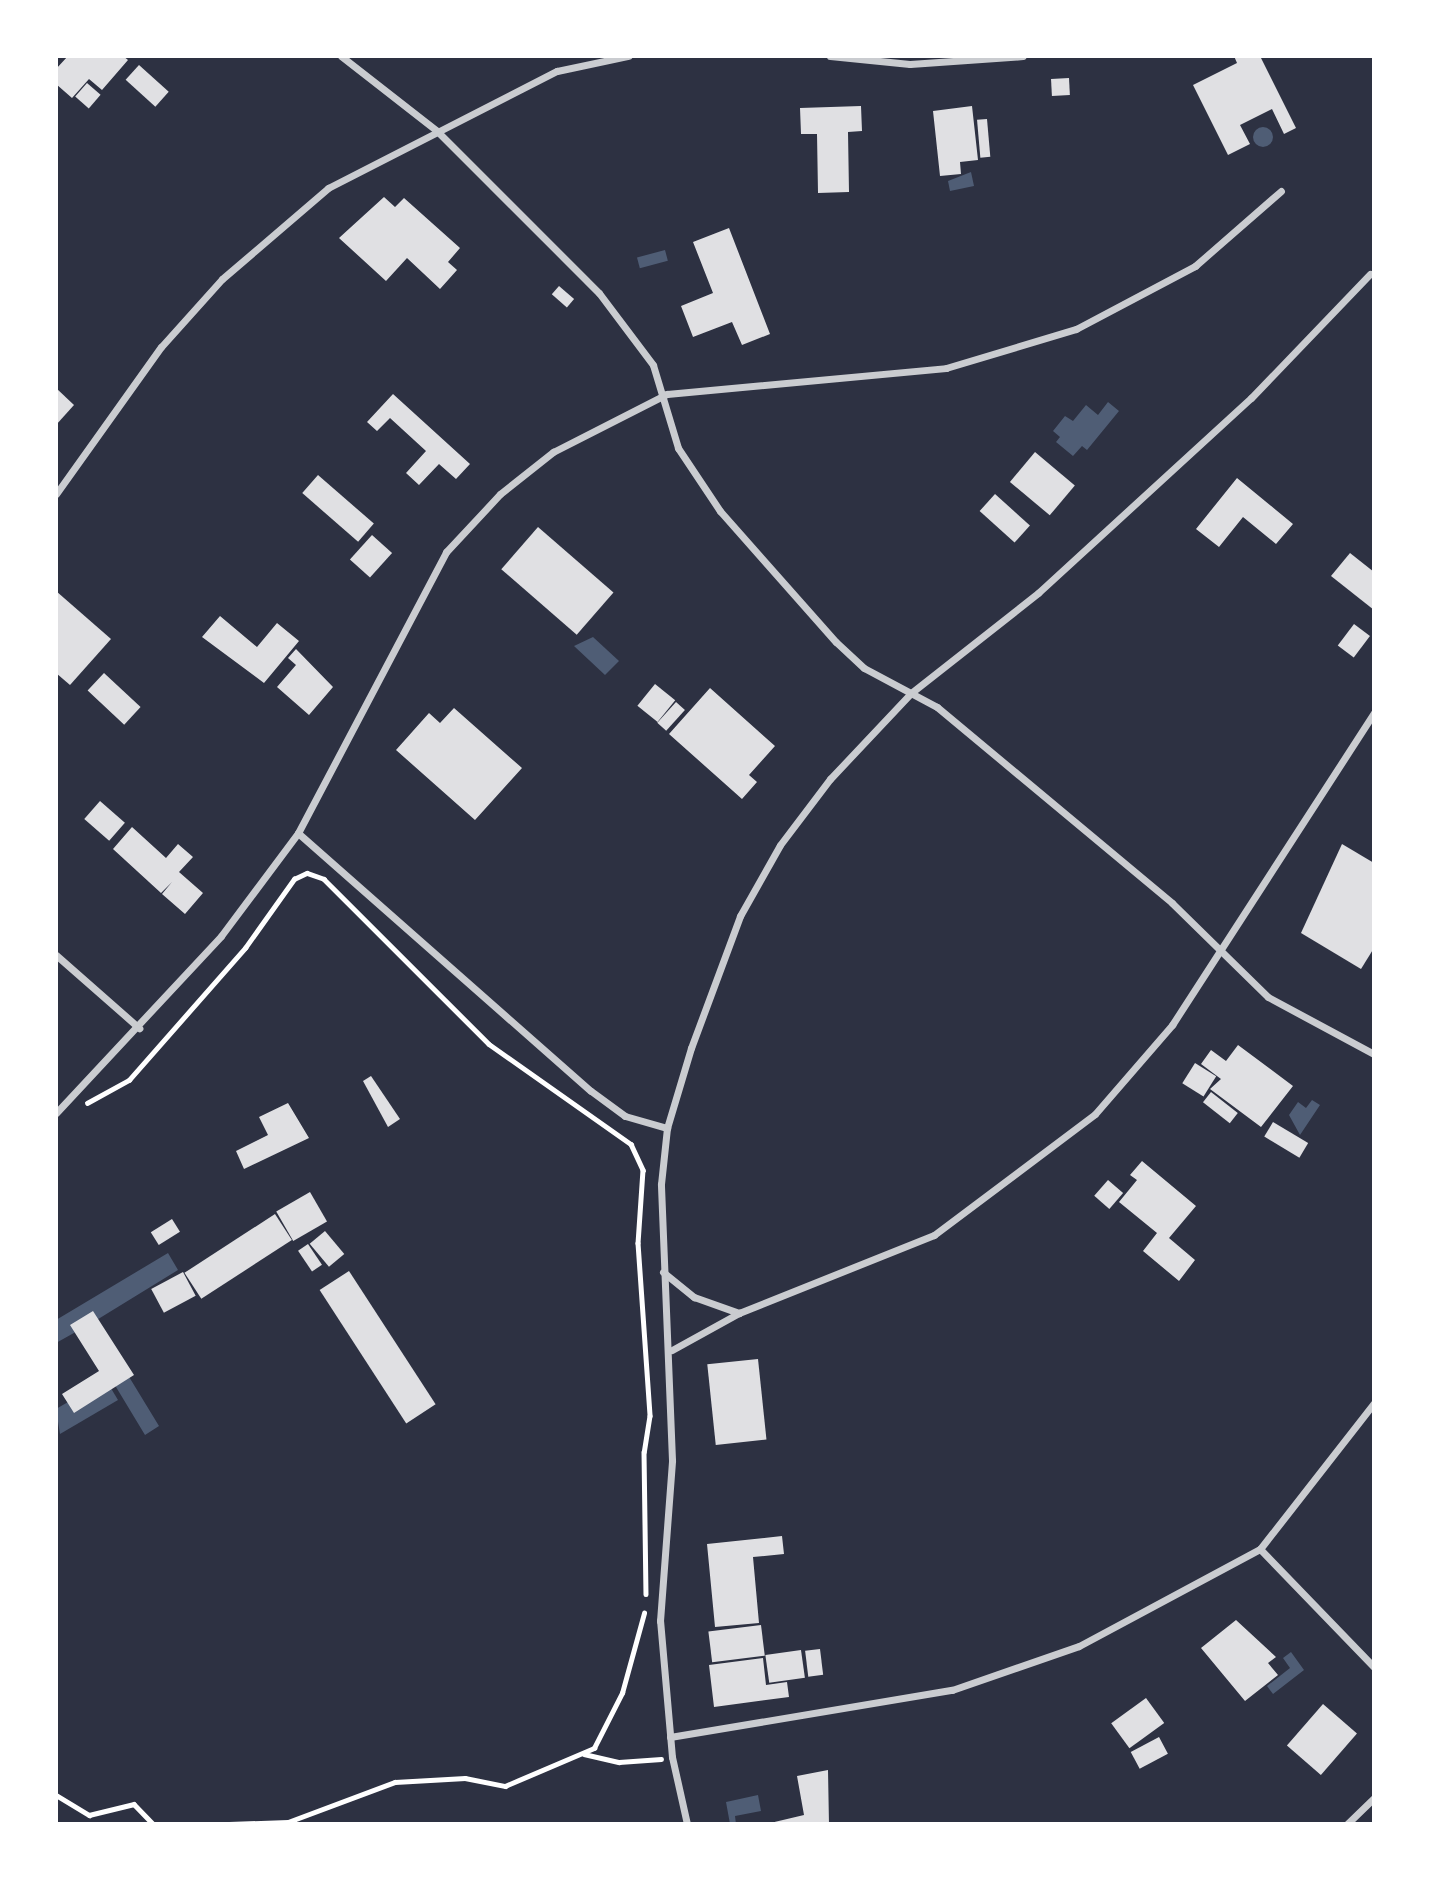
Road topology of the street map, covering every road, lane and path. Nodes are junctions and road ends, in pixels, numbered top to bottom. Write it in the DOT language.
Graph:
graph roads {
  1 [pos="341,56"];
  2 [pos="628,56"];
  3 [pos="830,56"];
  4 [pos="1023,56"];
  5 [pos="436,131"];
  6 [pos="1281,191"];
  7 [pos="1370,274"];
  8 [pos="667,394"];
  9 [pos="56,494"];
  10 [pos="911,693"];
  11 [pos="1374,713"];
  12 [pos="298,833"];
  13 [pos="1216,952"];
  14 [pos="56,955"];
  15 [pos="139,1028"];
  16 [pos="1374,1054"];
  17 [pos="80,1105"];
  18 [pos="56,1113"];
  19 [pos="667,1128"];
  20 [pos="663,1272"];
  21 [pos="739,1313"];
  22 [pos="672,1350"];
  23 [pos="1374,1403"];
  24 [pos="1260,1549"];
  25 [pos="1374,1667"];
  26 [pos="670,1737"];
  27 [pos="582,1753"];
  28 [pos="672,1757"];
  29 [pos="56,1795"];
  30 [pos="1374,1798"];
  31 [pos="153,1824"];
  32 [pos="229,1824"];
  33 [pos="687,1824"];
  34 [pos="1347,1824"];
  1 -- 5 [label="street"];
  2 -- 5 [label="street"];
  3 -- 4 [label="street"];
  5 -- 8 [label="street"];
  5 -- 9 [label="street"];
  6 -- 8 [label="street"];
  7 -- 10 [label="street"];
  8 -- 10 [label="street"];
  8 -- 12 [label="street"];
  10 -- 13 [label="street"];
  10 -- 19 [label="street"];
  11 -- 13 [label="street"];
  12 -- 15 [label="street"];
  12 -- 19 [label="street"];
  13 -- 16 [label="street"];
  13 -- 21 [label="street"];
  14 -- 15 [label="street"];
  15 -- 18 [label="street"];
  17 -- 27 [label="path"];
  19 -- 20 [label="street"];
  20 -- 21 [label="street"];
  20 -- 22 [label="street"];
  21 -- 22 [label="street"];
  22 -- 26 [label="street"];
  23 -- 24 [label="street"];
  24 -- 25 [label="street"];
  24 -- 26 [label="street"];
  26 -- 28 [label="street"];
  27 -- 28 [label="path"];
  27 -- 32 [label="path"];
  28 -- 33 [label="street"];
  29 -- 31 [label="path"];
  30 -- 34 [label="street"];
}
